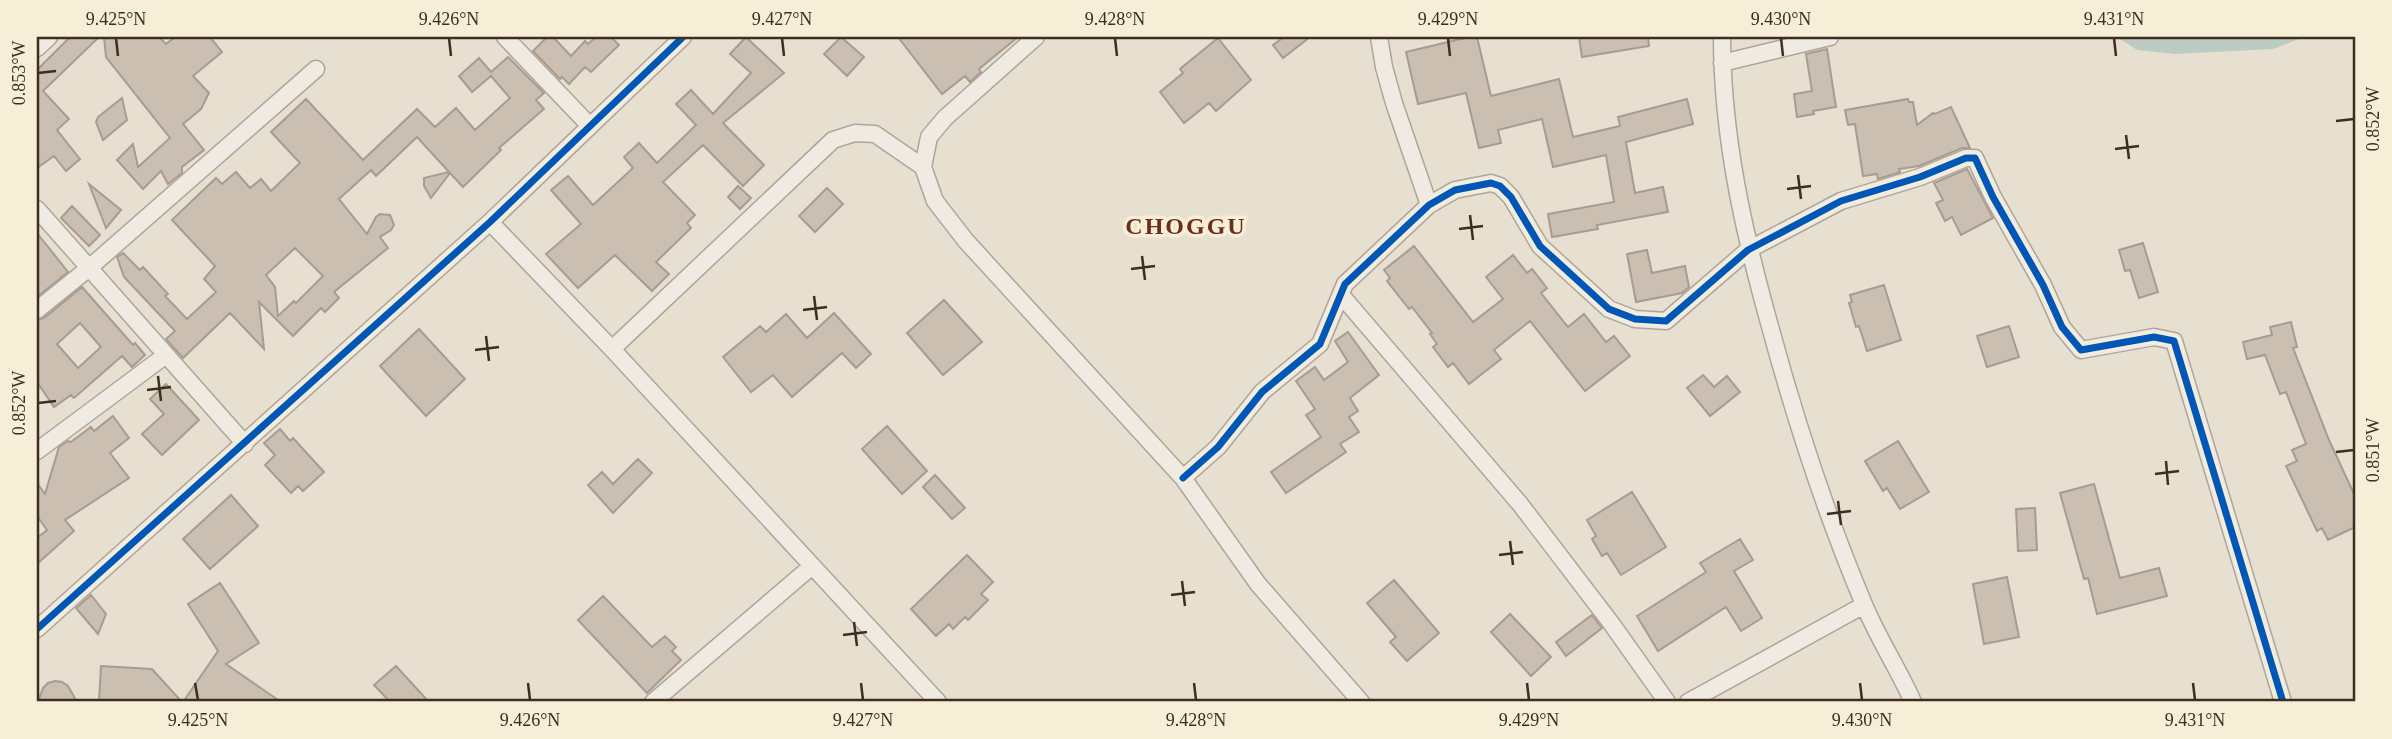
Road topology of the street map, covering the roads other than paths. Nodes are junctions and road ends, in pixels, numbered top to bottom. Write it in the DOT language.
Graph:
graph roads {
  1 [pos="49,37"];
  2 [pos="683,37"];
  3 [pos="1036,37"];
  4 [pos="1380,37"];
  5 [pos="1722,37"];
  6 [pos="1830,37"];
  7 [pos="510,38"];
  8 [pos="37,48"];
  9 [pos="1722,64"];
  10 [pos="316,69"];
  11 [pos="590,125"];
  12 [pos="923,167"];
  13 [pos="1429,205"];
  14 [pos="37,209"];
  15 [pos="490,222"];
  16 [pos="1748,250"];
  17 [pos="89,268"];
  18 [pos="1340,295"];
  19 [pos="37,310"];
  20 [pos="612,349"];
  21 [pos="166,355"];
  22 [pos="245,444"];
  23 [pos="37,450"];
  24 [pos="1183,478"];
  25 [pos="811,567"];
  26 [pos="1864,605"];
  27 [pos="37,629"];
  28 [pos="653,702"];
  29 [pos="938,702"];
  30 [pos="1361,702"];
  31 [pos="1667,702"];
  32 [pos="1688,702"];
  33 [pos="1913,702"];
  34 [pos="2283,702"];
  1 -- 8 [label="street"];
  2 -- 11 [label="street"];
  3 -- 12 [label="street"];
  4 -- 13 [label="street"];
  5 -- 9 [label="street"];
  6 -- 9 [label="street"];
  7 -- 11 [label="street"];
  9 -- 16 [label="street"];
  10 -- 17 [label="street"];
  11 -- 15 [label="street"];
  12 -- 20 [label="street"];
  12 -- 24 [label="street"];
  13 -- 16 [label="street"];
  13 -- 18 [label="street"];
  14 -- 17 [label="street"];
  15 -- 20 [label="street"];
  15 -- 22 [label="street"];
  16 -- 26 [label="street"];
  16 -- 34 [label="street"];
  17 -- 19 [label="street"];
  17 -- 21 [label="street"];
  18 -- 24 [label="street"];
  18 -- 31 [label="street"];
  20 -- 25 [label="street"];
  21 -- 22 [label="street"];
  21 -- 23 [label="street"];
  22 -- 27 [label="street"];
  24 -- 30 [label="street"];
  25 -- 28 [label="street"];
  25 -- 29 [label="street"];
  26 -- 32 [label="street"];
  26 -- 33 [label="street"];
}
